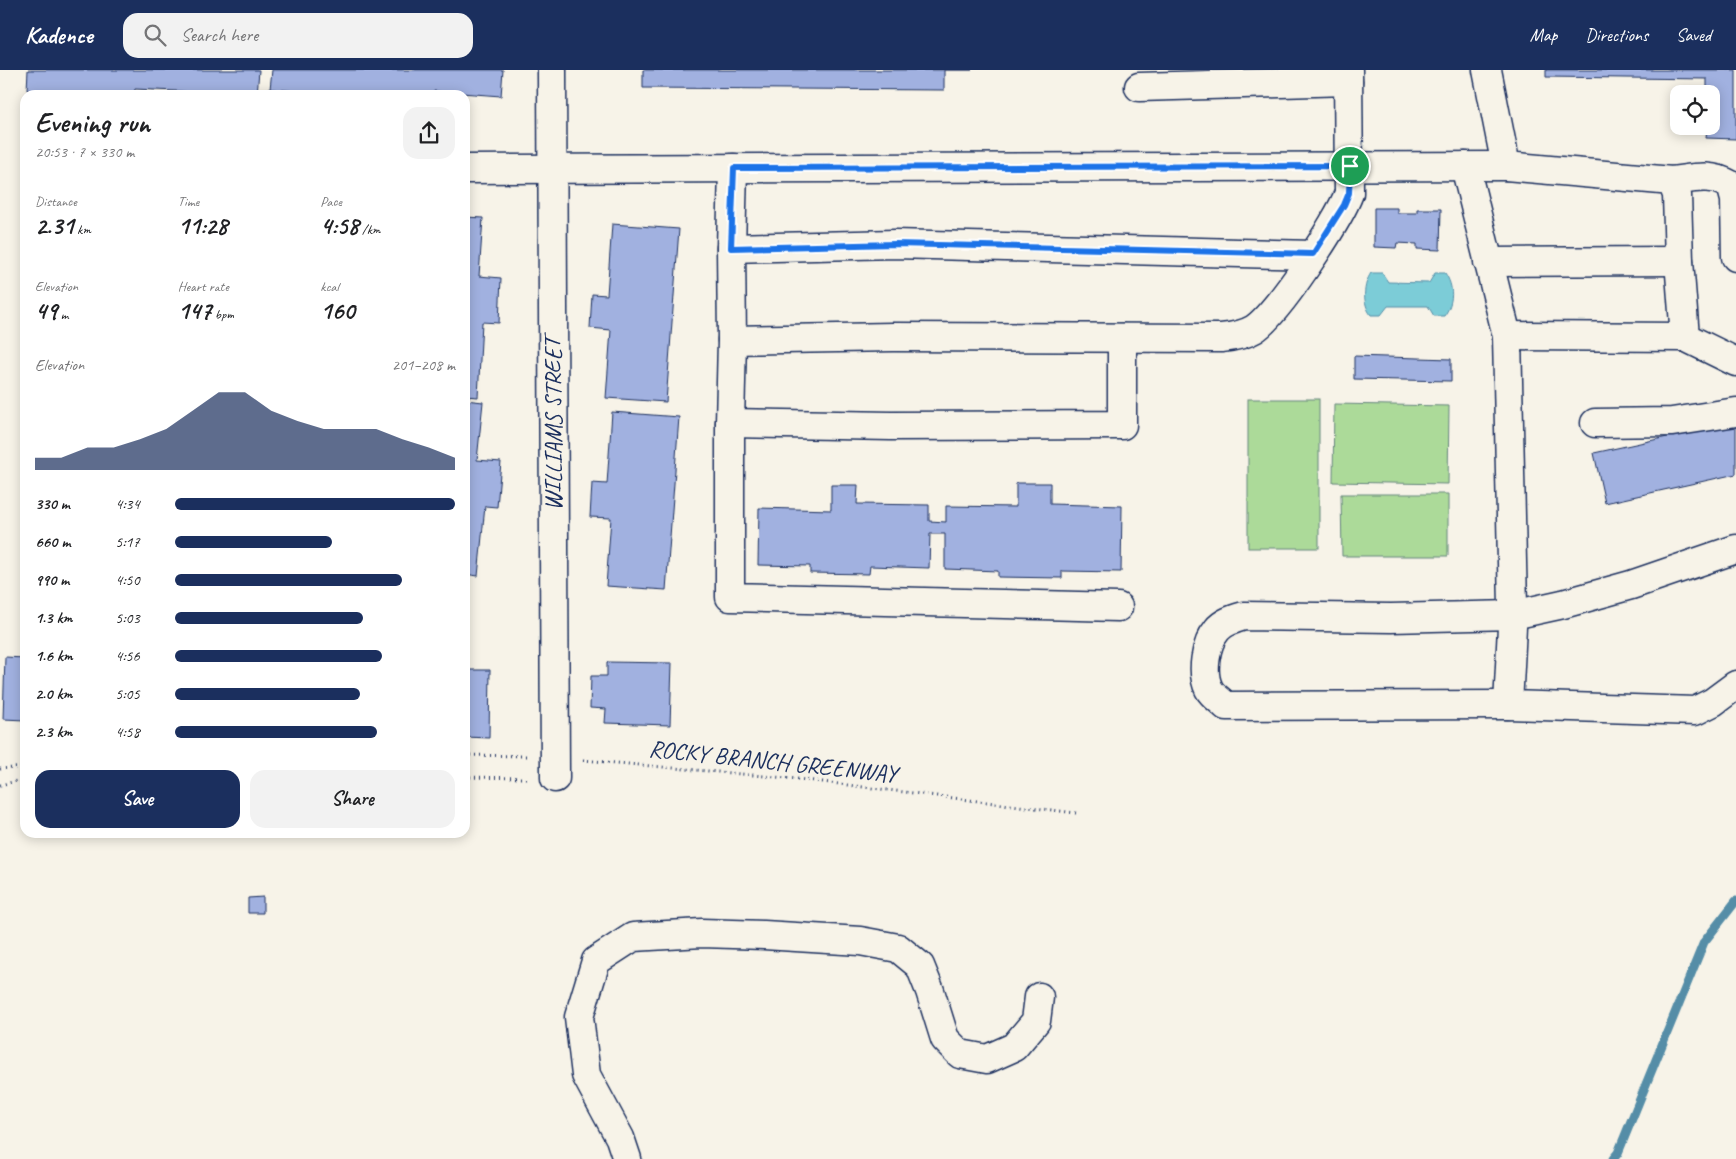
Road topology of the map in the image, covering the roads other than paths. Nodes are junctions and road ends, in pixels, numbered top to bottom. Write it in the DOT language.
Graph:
graph roads {
  1 [pos="552,70"];
  2 [pos="1487,70"];
  3 [pos="1348,76"];
  4 [pos="1139,87"];
  5 [pos="1350,166"];
  6 [pos="1465,166"];
  7 [pos="1506,166"];
  8 [pos="552,168"];
  9 [pos="734,168"];
  10 [pos="470,169"];
  11 [pos="1672,181"];
  12 [pos="731,248"];
  13 [pos="1313,254"];
  14 [pos="1736,257"];
  15 [pos="1679,261"];
  16 [pos="1488,262"];
  17 [pos="1507,336"];
  18 [pos="1685,337"];
  19 [pos="1122,338"];
  20 [pos="732,340"];
  21 [pos="1736,362"];
  22 [pos="1736,412"];
  23 [pos="730,423"];
  24 [pos="1595,424"];
  25 [pos="1736,548"];
  26 [pos="1118,607"];
  27 [pos="1513,614"];
  28 [pos="1736,685"];
  29 [pos="1508,705"];
  30 [pos="555,768"];
  31 [pos="1039,997"];
  32 [pos="627,1159"];
  1 -- 8 [label="street, WILLIAMS STREET"];
  2 -- 7 [label="street"];
  3 -- 4 [label="street"];
  3 -- 5 [label="street"];
  5 -- 6 [label="street"];
  5 -- 9 [label="street"];
  5 -- 13 [label="street"];
  6 -- 7 [label="street"];
  6 -- 16 [label="street"];
  7 -- 11 [label="street"];
  8 -- 9 [label="street"];
  8 -- 10 [label="street"];
  8 -- 30 [label="street, WILLIAMS STREET"];
  9 -- 12 [label="street"];
  11 -- 14 [label="street"];
  11 -- 15 [label="street"];
  12 -- 13 [label="street"];
  12 -- 20 [label="street"];
  13 -- 19 [label="street"];
  15 -- 16 [label="street"];
  15 -- 18 [label="street"];
  16 -- 17 [label="street"];
  17 -- 18 [label="street"];
  17 -- 27 [label="street"];
  18 -- 21 [label="street"];
  19 -- 20 [label="street"];
  19 -- 23 [label="street"];
  20 -- 23 [label="street"];
  22 -- 24 [label="street"];
  23 -- 26 [label="street"];
  25 -- 27 [label="street"];
  27 -- 29 [label="street"];
  27 -- 29 [label="street"];
  28 -- 29 [label="street"];
  31 -- 32 [label="street"];
}
